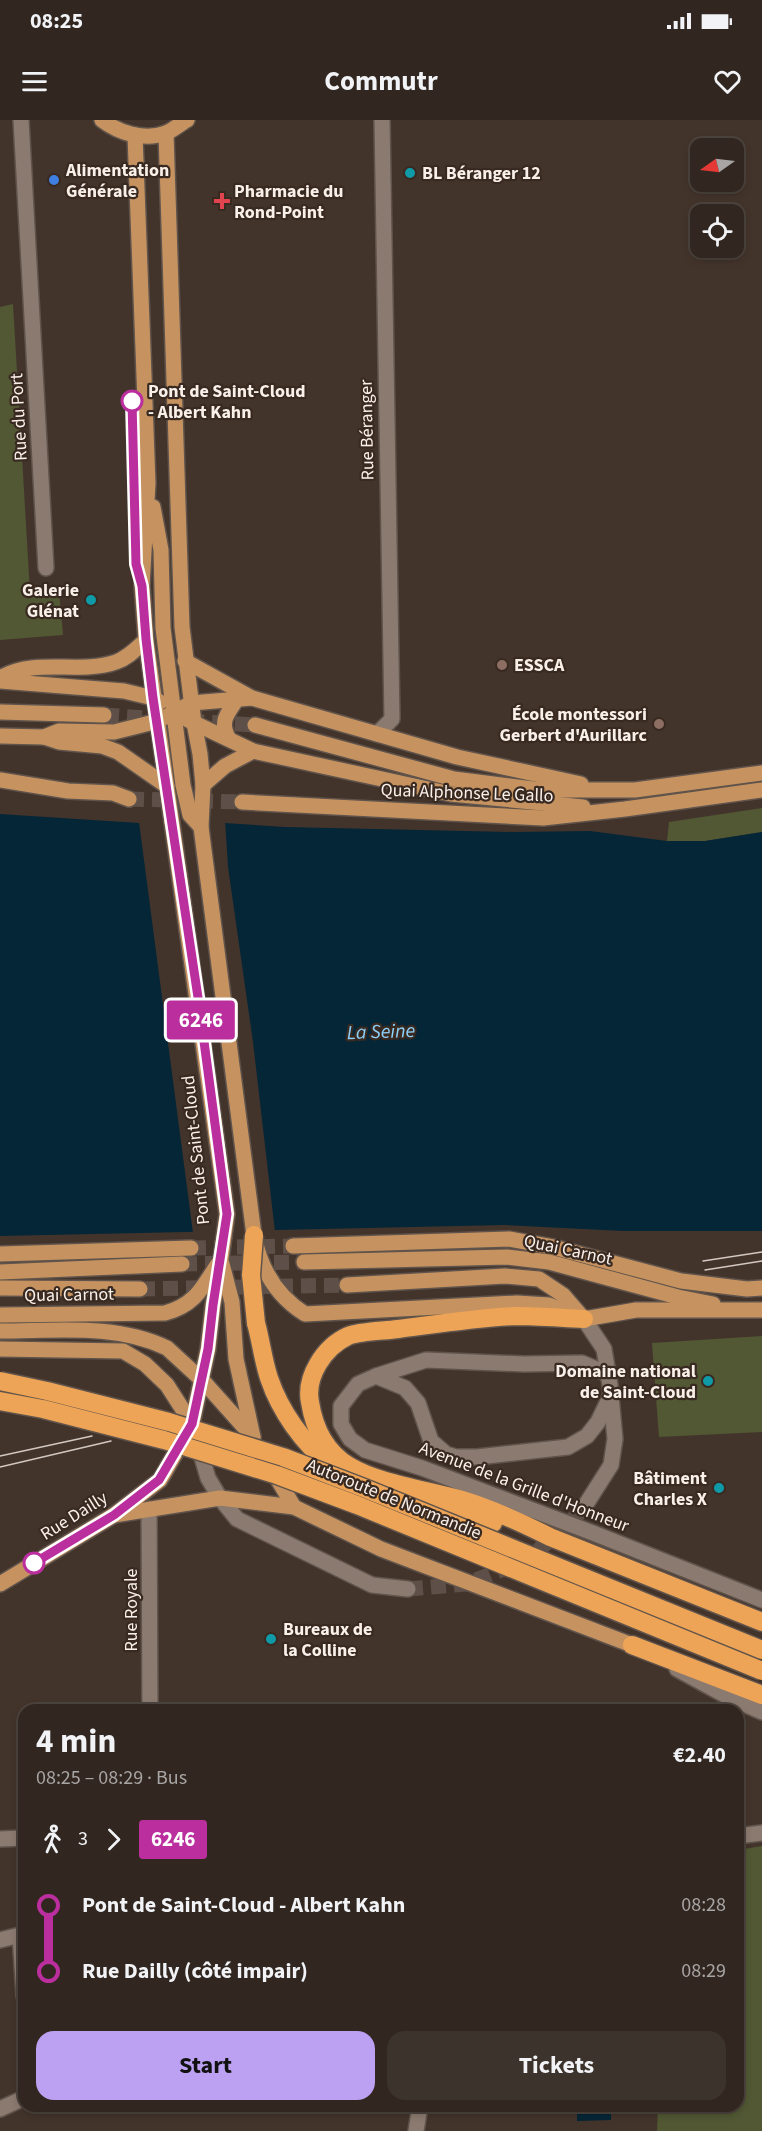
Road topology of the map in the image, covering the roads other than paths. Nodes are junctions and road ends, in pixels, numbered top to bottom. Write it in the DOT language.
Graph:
graph roads {
  1 [pos="21,120"];
  2 [pos="102,120"];
  3 [pos="187,120"];
  4 [pos="382,120"];
  5 [pos="166,133"];
  6 [pos="135,135"];
  7 [pos="148,483"];
  8 [pos="46,568"];
  9 [pos="146,639"];
  10 [pos="185,661"];
  11 [pos="0,679"];
  12 [pos="153,698"];
  13 [pos="244,699"];
  14 [pos="191,703"];
  15 [pos="0,712"];
  16 [pos="174,712"];
  17 [pos="104,715"];
  18 [pos="158,721"];
  19 [pos="194,723"];
  20 [pos="255,725"];
  21 [pos="377,734"];
  22 [pos="0,736"];
  23 [pos="44,737"];
  24 [pos="229,739"];
  25 [pos="253,751"];
  26 [pos="762,773"];
  27 [pos="0,780"];
  28 [pos="203,785"];
  29 [pos="167,786"];
  30 [pos="613,790"];
  31 [pos="762,790"];
  32 [pos="129,799"];
  33 [pos="242,802"];
  34 [pos="625,809"];
  35 [pos="201,827"];
  36 [pos="254,1235"];
  37 [pos="293,1246"];
  38 [pos="191,1248"];
  39 [pos="0,1254"];
  40 [pos="221,1258"];
  41 [pos="304,1262"];
  42 [pos="182,1264"];
  43 [pos="0,1272"];
  44 [pos="347,1285"];
  45 [pos="0,1288"];
  46 [pos="762,1288"];
  47 [pos="140,1289"];
  48 [pos="755,1311"];
  49 [pos="0,1315"];
  50 [pos="584,1319"];
  51 [pos="0,1331"];
  52 [pos="0,1349"];
  53 [pos="608,1374"];
  54 [pos="376,1376"];
  55 [pos="0,1381"];
  56 [pos="203,1381"];
  57 [pos="612,1395"];
  58 [pos="0,1401"];
  59 [pos="192,1424"];
  60 [pos="253,1437"];
  61 [pos="163,1475"];
  62 [pos="220,1498"];
  63 [pos="294,1507"];
  64 [pos="149,1509"];
  65 [pos="583,1509"];
  66 [pos="114,1515"];
  67 [pos="550,1538"];
  68 [pos="0,1584"];
  69 [pos="408,1588"];
  70 [pos="762,1600"];
  71 [pos="762,1622"];
  72 [pos="632,1645"];
  73 [pos="762,1650"];
  74 [pos="762,1671"];
  75 [pos="762,1695"];
  76 [pos="150,1704"];
  77 [pos="744,1704"];
  78 [pos="744,1704"];
  79 [pos="762,1712"];
  80 [pos="762,1833"];
  81 [pos="744,1835"];
  82 [pos="18,1838"];
  83 [pos="0,1839"];
  84 [pos="18,1936"];
  85 [pos="0,1940"];
  86 [pos="18,2101"];
  87 [pos="0,2109"];
  88 [pos="419,2112"];
  89 [pos="416,2131"];
  1 -- 8 [label="street, Rue du Port"];
  2 -- 6 [label="main road"];
  3 -- 5 [label="main road"];
  4 -- 21 [label="street, Rue Béranger"];
  5 -- 6 [label="main road"];
  5 -- 10 [label="main road"];
  6 -- 7 [label="main road"];
  7 -- 9 [label="main road, Pont de Saint-Cloud"];
  7 -- 16 [label="main road"];
  9 -- 11 [label="main road"];
  9 -- 12 [label="main road, Pont de Saint-Cloud"];
  10 -- 13 [label="main road"];
  10 -- 14 [label="main road"];
  11 -- 12 [label="main road"];
  12 -- 16 [label="main road"];
  12 -- 18 [label="main road, Pont de Saint-Cloud"];
  13 -- 14 [label="main road"];
  13 -- 21 [label="main road"];
  13 -- 24 [label="main road"];
  14 -- 16 [label="main road"];
  14 -- 19 [label="main road"];
  15 -- 17 [label="main road"];
  16 -- 18 [label="main road"];
  16 -- 19 [label="main road"];
  16 -- 35 [label="main road"];
  18 -- 23 [label="main road"];
  18 -- 29 [label="main road, Pont de Saint-Cloud"];
  19 -- 24 [label="main road"];
  19 -- 28 [label="main road"];
  20 -- 30 [label="main road, Quai Alphonse Le Gallo"];
  21 -- 30 [label="main road"];
  22 -- 23 [label="main road"];
  23 -- 29 [label="main road"];
  24 -- 25 [label="main road"];
  25 -- 28 [label="main road"];
  25 -- 34 [label="main road"];
  26 -- 30 [label="main road, Quai Alphonse Le Gallo"];
  27 -- 32 [label="main road"];
  28 -- 35 [label="main road"];
  29 -- 40 [label="main road, Pont de Saint-Cloud, bridge"];
  31 -- 34 [label="main road, Quai Alphonse Le Gallo"];
  33 -- 34 [label="main road, Quai Alphonse Le Gallo"];
  35 -- 36 [label="main road"];
  36 -- 50 [label="main road"];
  36 -- 67 [label="highway, bridge"];
  37 -- 46 [label="main road, Quai Carnot"];
  38 -- 39 [label="main road"];
  40 -- 49 [label="main road, Quai Carnot"];
  40 -- 56 [label="main road, Pont de Saint-Cloud"];
  40 -- 60 [label="main road"];
  41 -- 48 [label="main road, Quai Carnot"];
  42 -- 43 [label="main road, Quai Carnot"];
  44 -- 50 [label="main road, Quai Carnot"];
  45 -- 47 [label="main road, Quai Carnot"];
  48 -- 50 [label="main road"];
  50 -- 53 [label="street"];
  50 -- 67 [label="highway"];
  51 -- 56 [label="main road, Quai Carnot"];
  52 -- 59 [label="main road"];
  53 -- 54 [label="street, Avenue de la Grille d'Honneur"];
  53 -- 57 [label="street"];
  54 -- 57 [label="street, Avenue de la Grille d'Honneur"];
  54 -- 70 [label="street, Avenue de la Grille d'Honneur"];
  55 -- 73 [label="highway, Autoroute de Normandie, bridge"];
  56 -- 59 [label="main road, Pont de Saint-Cloud"];
  56 -- 60 [label="main road, Quai Carnot"];
  57 -- 65 [label="street"];
  58 -- 74 [label="highway, Autoroute de Normandie, bridge"];
  59 -- 61 [label="main road, Pont de Saint-Cloud"];
  59 -- 62 [label="street"];
  60 -- 63 [label="main road"];
  61 -- 66 [label="main road, Rue Dailly"];
  62 -- 63 [label="main road"];
  62 -- 64 [label="main road"];
  62 -- 69 [label="street"];
  63 -- 72 [label="main road"];
  64 -- 66 [label="main road"];
  64 -- 76 [label="street, Rue Royale"];
  66 -- 68 [label="main road, Rue Dailly"];
  67 -- 71 [label="highway"];
  72 -- 75 [label="highway"];
  72 -- 77 [label="street"];
  78 -- 79 [label="street"];
  80 -- 81 [label="street"];
  82 -- 83 [label="street"];
  84 -- 85 [label="street"];
  86 -- 87 [label="street"];
  88 -- 89 [label="street"];
}
